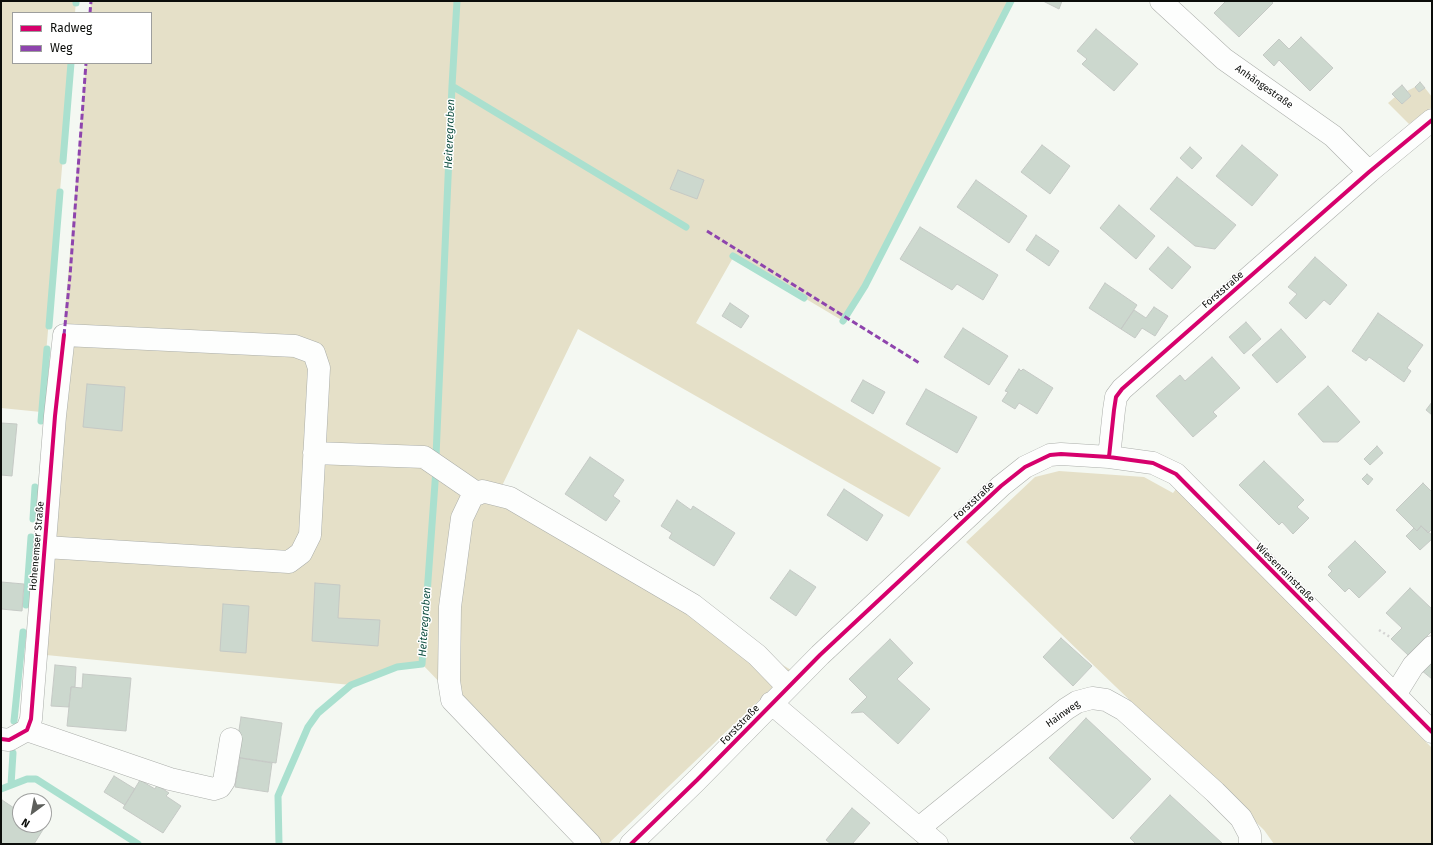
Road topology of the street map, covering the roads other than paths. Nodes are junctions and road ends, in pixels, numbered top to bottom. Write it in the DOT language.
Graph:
graph roads {
  1 [pos="1161,1"];
  2 [pos="1432,120"];
  3 [pos="1369,172"];
  4 [pos="314,453"];
  5 [pos="1109,457"];
  6 [pos="478,494"];
  7 [pos="45,547"];
  8 [pos="1432,647"];
  9 [pos="788,687"];
  10 [pos="1395,695"];
  11 [pos="771,703"];
  12 [pos="27,730"];
  13 [pos="1432,732"];
  14 [pos="1,739"];
  15 [pos="230,739"];
  16 [pos="919,828"];
  17 [pos="639,841"];
  18 [pos="590,844"];
  19 [pos="937,844"];
  20 [pos="1250,844"];
  1 -- 3 [label="street, Anhängestraße"];
  2 -- 3 [label="street, Forststraße"];
  3 -- 5 [label="street, Forststraße"];
  4 -- 6 [label="street"];
  4 -- 7 [label="street, Hohenemser Straße"];
  4 -- 7 [label="street, Hohenemser Straße"];
  5 -- 9 [label="street, Forststraße"];
  5 -- 10 [label="street, Wiesenrainstraße"];
  6 -- 9 [label="street"];
  6 -- 18 [label="street"];
  7 -- 12 [label="street, Hohenemser Straße"];
  8 -- 10 [label="street"];
  9 -- 11 [label="street, Forststraße"];
  10 -- 13 [label="street, Wiesenrainstraße"];
  11 -- 16 [label="street"];
  11 -- 17 [label="street, Forststraße"];
  12 -- 14 [label="street"];
  12 -- 15 [label="street"];
  16 -- 19 [label="street"];
  16 -- 20 [label="street, Hainweg"];
}
